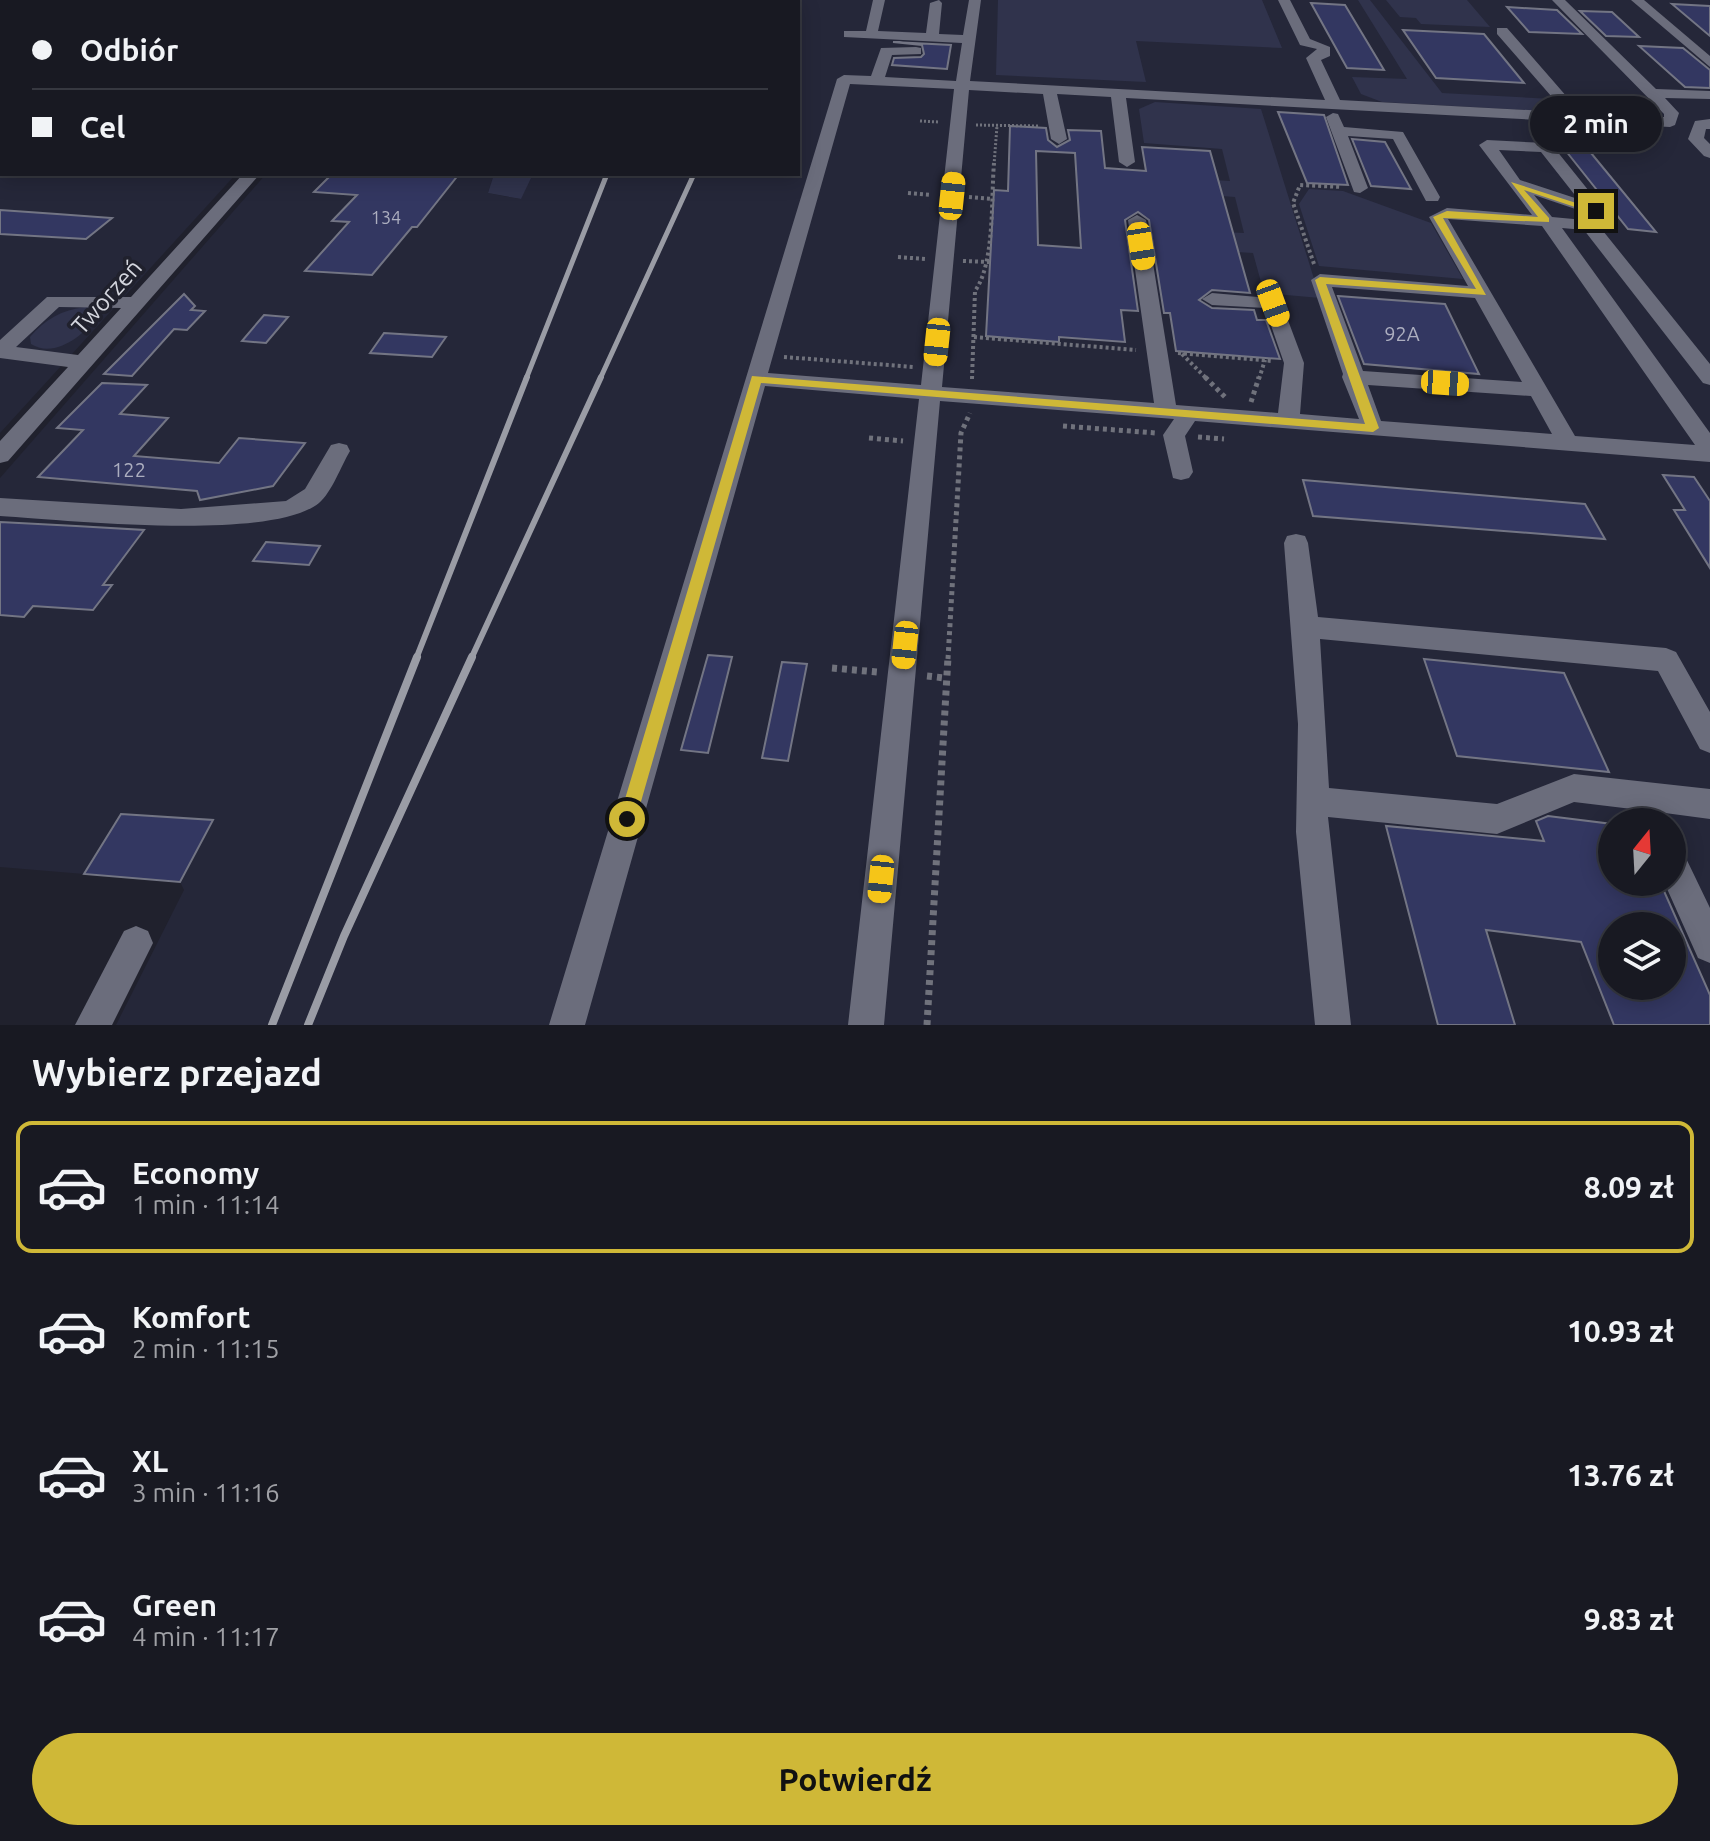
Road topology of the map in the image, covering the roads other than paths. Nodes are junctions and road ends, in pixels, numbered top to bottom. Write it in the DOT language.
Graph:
graph roads {
  1 [pos="879,0"];
  2 [pos="975,0"];
  3 [pos="1284,0"];
  4 [pos="1558,0"];
  5 [pos="1637,0"];
  6 [pos="936,3"];
  7 [pos="1502,31"];
  8 [pos="849,34"];
  9 [pos="871,35"];
  10 [pos="932,38"];
  11 [pos="971,39"];
  12 [pos="968,55"];
  13 [pos="1710,63"];
  14 [pos="877,81"];
  15 [pos="962,85"];
  16 [pos="1651,93"];
  17 [pos="1710,95"];
  18 [pos="1050,96"];
  19 [pos="1119,100"];
  20 [pos="1330,104"];
  21 [pos="1577,117"];
  22 [pos="1710,124"];
  23 [pos="1338,131"];
  24 [pos="1058,133"];
  25 [pos="1710,153"];
  26 [pos="1127,162"];
  27 [pos="250,176"];
  28 [pos="1514,183"];
  29 [pos="1360,188"];
  30 [pos="1432,197"];
  31 [pos="1137,220"];
  32 [pos="1546,220"];
  33 [pos="1483,293"];
  34 [pos="1212,299"];
  35 [pos="136,303"];
  36 [pos="0,352"];
  37 [pos="84,362"];
  38 [pos="760,367"];
  39 [pos="1352,377"];
  40 [pos="1710,378"];
  41 [pos="933,381"];
  42 [pos="1538,390"];
  43 [pos="1169,412"];
  44 [pos="1288,422"];
  45 [pos="1373,428"];
  46 [pos="1174,435"];
  47 [pos="1568,443"];
  48 [pos="339,451"];
  49 [pos="1710,452"];
  50 [pos="0,455"];
  51 [pos="1181,472"];
  52 [pos="0,507"];
  53 [pos="1296,543"];
  54 [pos="1306,627"];
  55 [pos="1710,740"];
  56 [pos="1314,801"];
  57 [pos="1710,804"];
  58 [pos="1644,808"];
  59 [pos="1660,808"];
  60 [pos="1686,894"];
  61 [pos="136,943"];
  62 [pos="1710,946"];
  63 [pos="93,1025"];
  64 [pos="567,1025"];
  65 [pos="866,1025"];
  66 [pos="1333,1025"];
  1 -- 9 [label="street"];
  2 -- 11 [label="street"];
  3 -- 20 [label="street"];
  4 -- 16 [label="street"];
  5 -- 13 [label="street"];
  6 -- 10 [label="street"];
  7 -- 21 [label="street"];
  8 -- 9 [label="street"];
  9 -- 10 [label="street"];
  10 -- 11 [label="street"];
  11 -- 12 [label="street"];
  12 -- 14 [label="street"];
  12 -- 15 [label="street"];
  14 -- 15 [label="street"];
  14 -- 38 [label="street"];
  15 -- 18 [label="street"];
  15 -- 41 [label="street"];
  16 -- 17 [label="street"];
  16 -- 21 [label="street"];
  18 -- 19 [label="street"];
  18 -- 24 [label="street"];
  19 -- 20 [label="street"];
  19 -- 26 [label="street"];
  20 -- 21 [label="street"];
  20 -- 23 [label="street"];
  22 -- 25 [label="street"];
  23 -- 29 [label="street"];
  23 -- 30 [label="street"];
  27 -- 35 [label="street, Tworzeń"];
  28 -- 28 [label="street"];
  28 -- 32 [label="street"];
  31 -- 43 [label="street"];
  32 -- 33 [label="street"];
  32 -- 40 [label="street"];
  32 -- 49 [label="street"];
  33 -- 39 [label="street"];
  33 -- 42 [label="street"];
  34 -- 44 [label="street"];
  35 -- 36 [label="street"];
  35 -- 37 [label="street, Tworzeń"];
  36 -- 37 [label="street"];
  37 -- 50 [label="street, Tworzeń"];
  38 -- 41 [label="street"];
  38 -- 64 [label="street"];
  39 -- 42 [label="street"];
  39 -- 45 [label="street"];
  41 -- 43 [label="street"];
  41 -- 65 [label="street"];
  42 -- 47 [label="street"];
  43 -- 44 [label="street"];
  43 -- 46 [label="street"];
  43 -- 46 [label="street"];
  44 -- 45 [label="street"];
  45 -- 47 [label="street"];
  46 -- 51 [label="street"];
  47 -- 49 [label="street"];
  48 -- 52 [label="street"];
  53 -- 54 [label="street"];
  54 -- 55 [label="street"];
  54 -- 56 [label="street"];
  56 -- 58 [label="street"];
  56 -- 66 [label="street"];
  57 -- 59 [label="street"];
  60 -- 62 [label="street"];
  61 -- 63 [label="street"];
}
